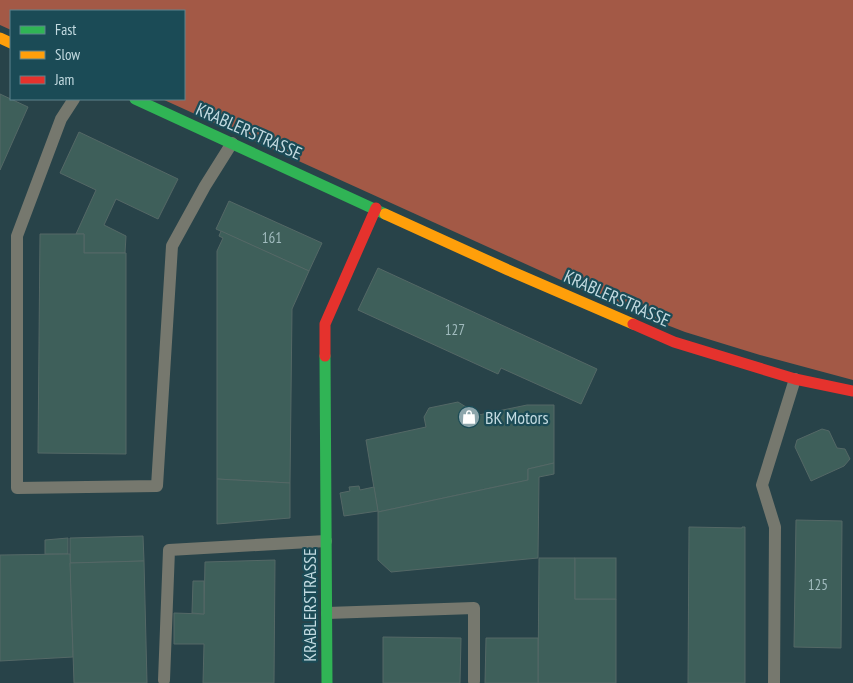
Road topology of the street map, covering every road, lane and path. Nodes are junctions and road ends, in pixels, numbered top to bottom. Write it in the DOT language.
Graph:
graph roads {
  1 [pos="73,100"];
  2 [pos="137,100"];
  3 [pos="232,143"];
  4 [pos="376,208"];
  5 [pos="795,379"];
  6 [pos="853,392"];
  7 [pos="326,541"];
  8 [pos="327,613"];
  9 [pos="164,680"];
  10 [pos="474,680"];
  11 [pos="327,683"];
  12 [pos="774,683"];
  1 -- 3 [label="lane"];
  2 -- 3 [label="street, KRABLERSTRASSE"];
  3 -- 4 [label="street, KRABLERSTRASSE"];
  4 -- 5 [label="street, KRABLERSTRASSE"];
  4 -- 7 [label="street, KRABLERSTRASSE"];
  5 -- 6 [label="street, KRABLERSTRASSE"];
  5 -- 12 [label="lane"];
  7 -- 8 [label="street, KRABLERSTRASSE"];
  7 -- 9 [label="lane"];
  8 -- 10 [label="lane"];
  8 -- 11 [label="street, KRABLERSTRASSE"];
}
